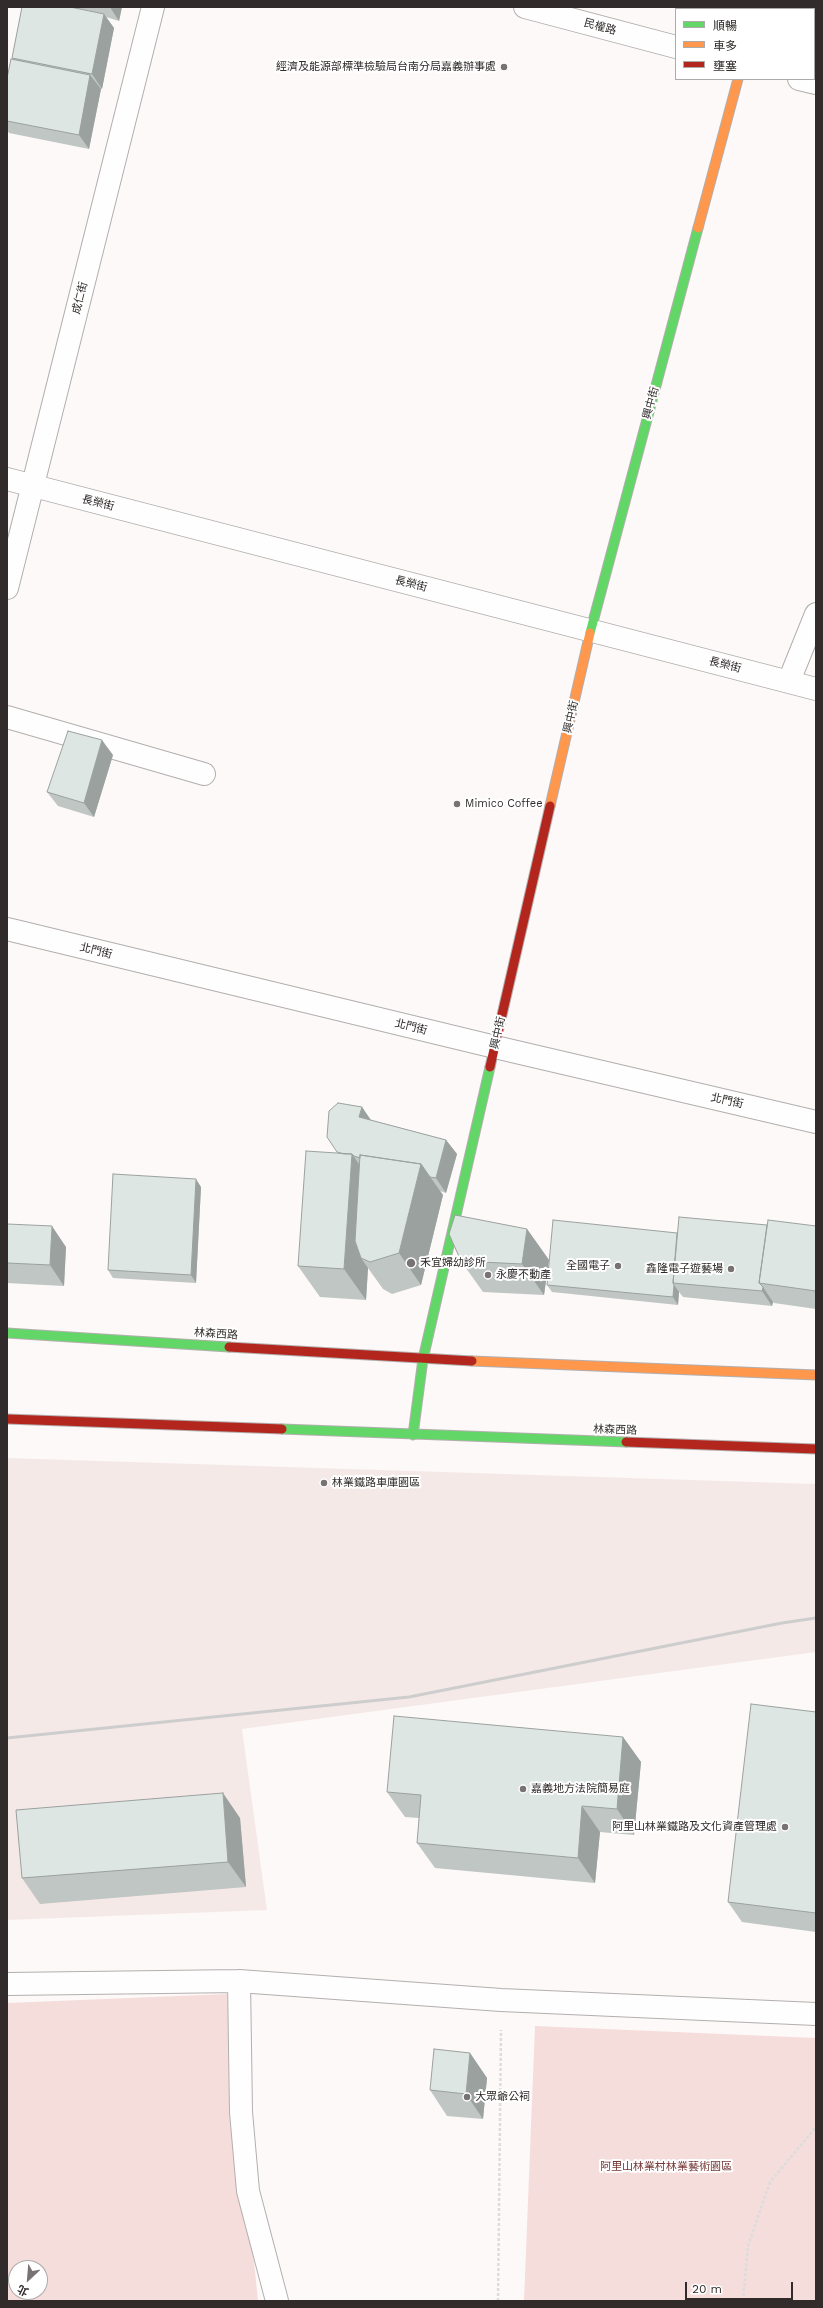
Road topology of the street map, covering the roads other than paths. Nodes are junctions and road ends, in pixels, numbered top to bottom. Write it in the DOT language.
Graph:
graph roads {
  1 [pos="153,7"];
  2 [pos="525,7"];
  3 [pos="675,47"];
  4 [pos="738,80"];
  5 [pos="803,80"];
  6 [pos="816,83"];
  7 [pos="7,479"];
  8 [pos="33,486"];
  9 [pos="7,588"];
  10 [pos="816,614"];
  11 [pos="591,630"];
  12 [pos="789,681"];
  13 [pos="816,689"];
  14 [pos="7,717"];
  15 [pos="204,774"];
  16 [pos="7,929"];
  17 [pos="495,1047"];
  18 [pos="816,1122"];
  19 [pos="7,1333"];
  20 [pos="423,1359"];
  21 [pos="816,1375"];
  22 [pos="7,1419"];
  23 [pos="413,1435"];
  24 [pos="816,1449"];
  25 [pos="239,1981"];
  26 [pos="7,1984"];
  27 [pos="816,2014"];
  28 [pos="277,2301"];
  1 -- 8 [label="street, 成仁街"];
  2 -- 3 [label="street, 民權路"];
  4 -- 11 [label="main road, 興中街"];
  5 -- 6 [label="street"];
  7 -- 8 [label="street, 長榮街"];
  8 -- 9 [label="street, 成仁街"];
  8 -- 11 [label="street, 長榮街"];
  10 -- 12 [label="street"];
  11 -- 12 [label="street, 長榮街"];
  11 -- 17 [label="main road, 興中街"];
  12 -- 13 [label="street, 長榮街"];
  14 -- 15 [label="street"];
  16 -- 17 [label="street, 北門街"];
  17 -- 18 [label="street, 北門街"];
  17 -- 20 [label="main road, 興中街"];
  19 -- 20 [label="main road, 林森西路"];
  20 -- 21 [label="main road, 林森西路"];
  20 -- 23 [label="main road"];
  22 -- 23 [label="main road, 林森西路"];
  23 -- 24 [label="main road, 林森西路"];
  25 -- 26 [label="street"];
  25 -- 27 [label="street"];
  25 -- 28 [label="street"];
}
